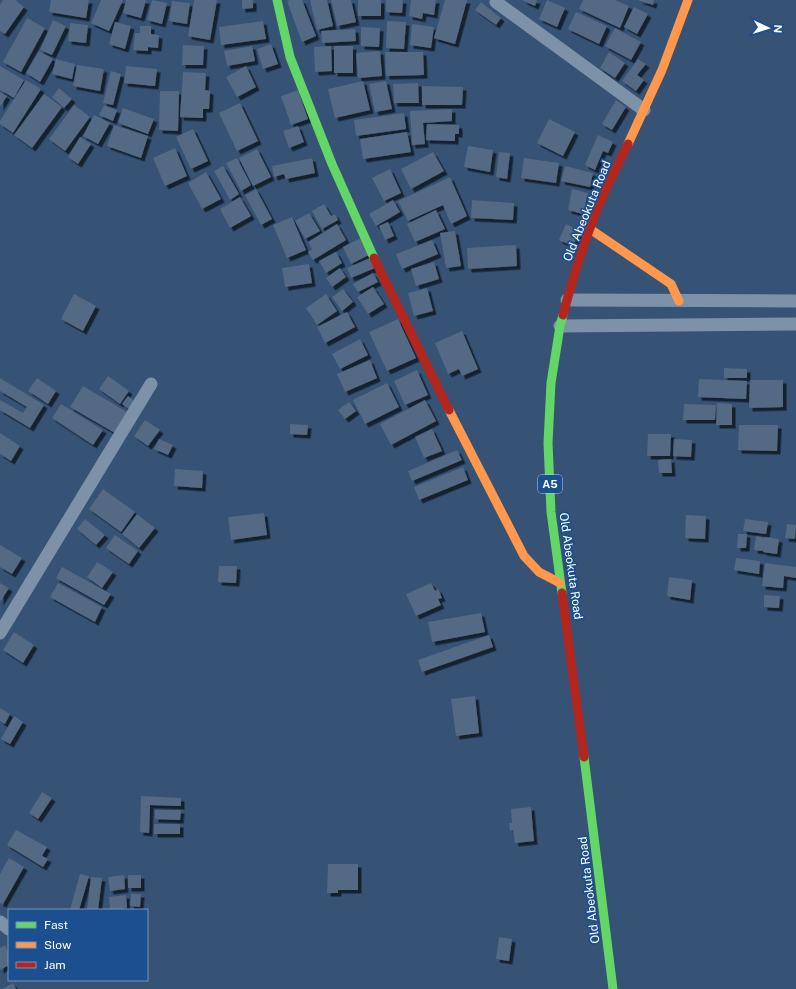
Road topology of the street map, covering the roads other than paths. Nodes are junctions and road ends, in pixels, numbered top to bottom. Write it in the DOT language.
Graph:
graph roads {
  1 [pos="277,0"];
  2 [pos="688,0"];
  3 [pos="496,2"];
  4 [pos="644,110"];
  5 [pos="590,229"];
  6 [pos="567,300"];
  7 [pos="679,301"];
  8 [pos="796,301"];
  9 [pos="796,324"];
  10 [pos="560,326"];
  11 [pos="676,326"];
  12 [pos="151,384"];
  13 [pos="560,583"];
  14 [pos="0,633"];
  15 [pos="613,989"];
  1 -- 13 [label="main road"];
  2 -- 4 [label="main road, Old Abeokuta Road / A5"];
  3 -- 4 [label="street"];
  4 -- 5 [label="main road, Old Abeokuta Road / A5"];
  5 -- 6 [label="main road, Old Abeokuta Road / A5"];
  5 -- 7 [label="main road"];
  6 -- 7 [label="street"];
  6 -- 10 [label="main road, Old Abeokuta Road / A5"];
  7 -- 8 [label="street"];
  7 -- 11 [label="street"];
  9 -- 11 [label="street"];
  10 -- 11 [label="street"];
  10 -- 13 [label="main road, Old Abeokuta Road / A5"];
  12 -- 14 [label="street"];
  13 -- 15 [label="main road, Old Abeokuta Road / A5"];
}
